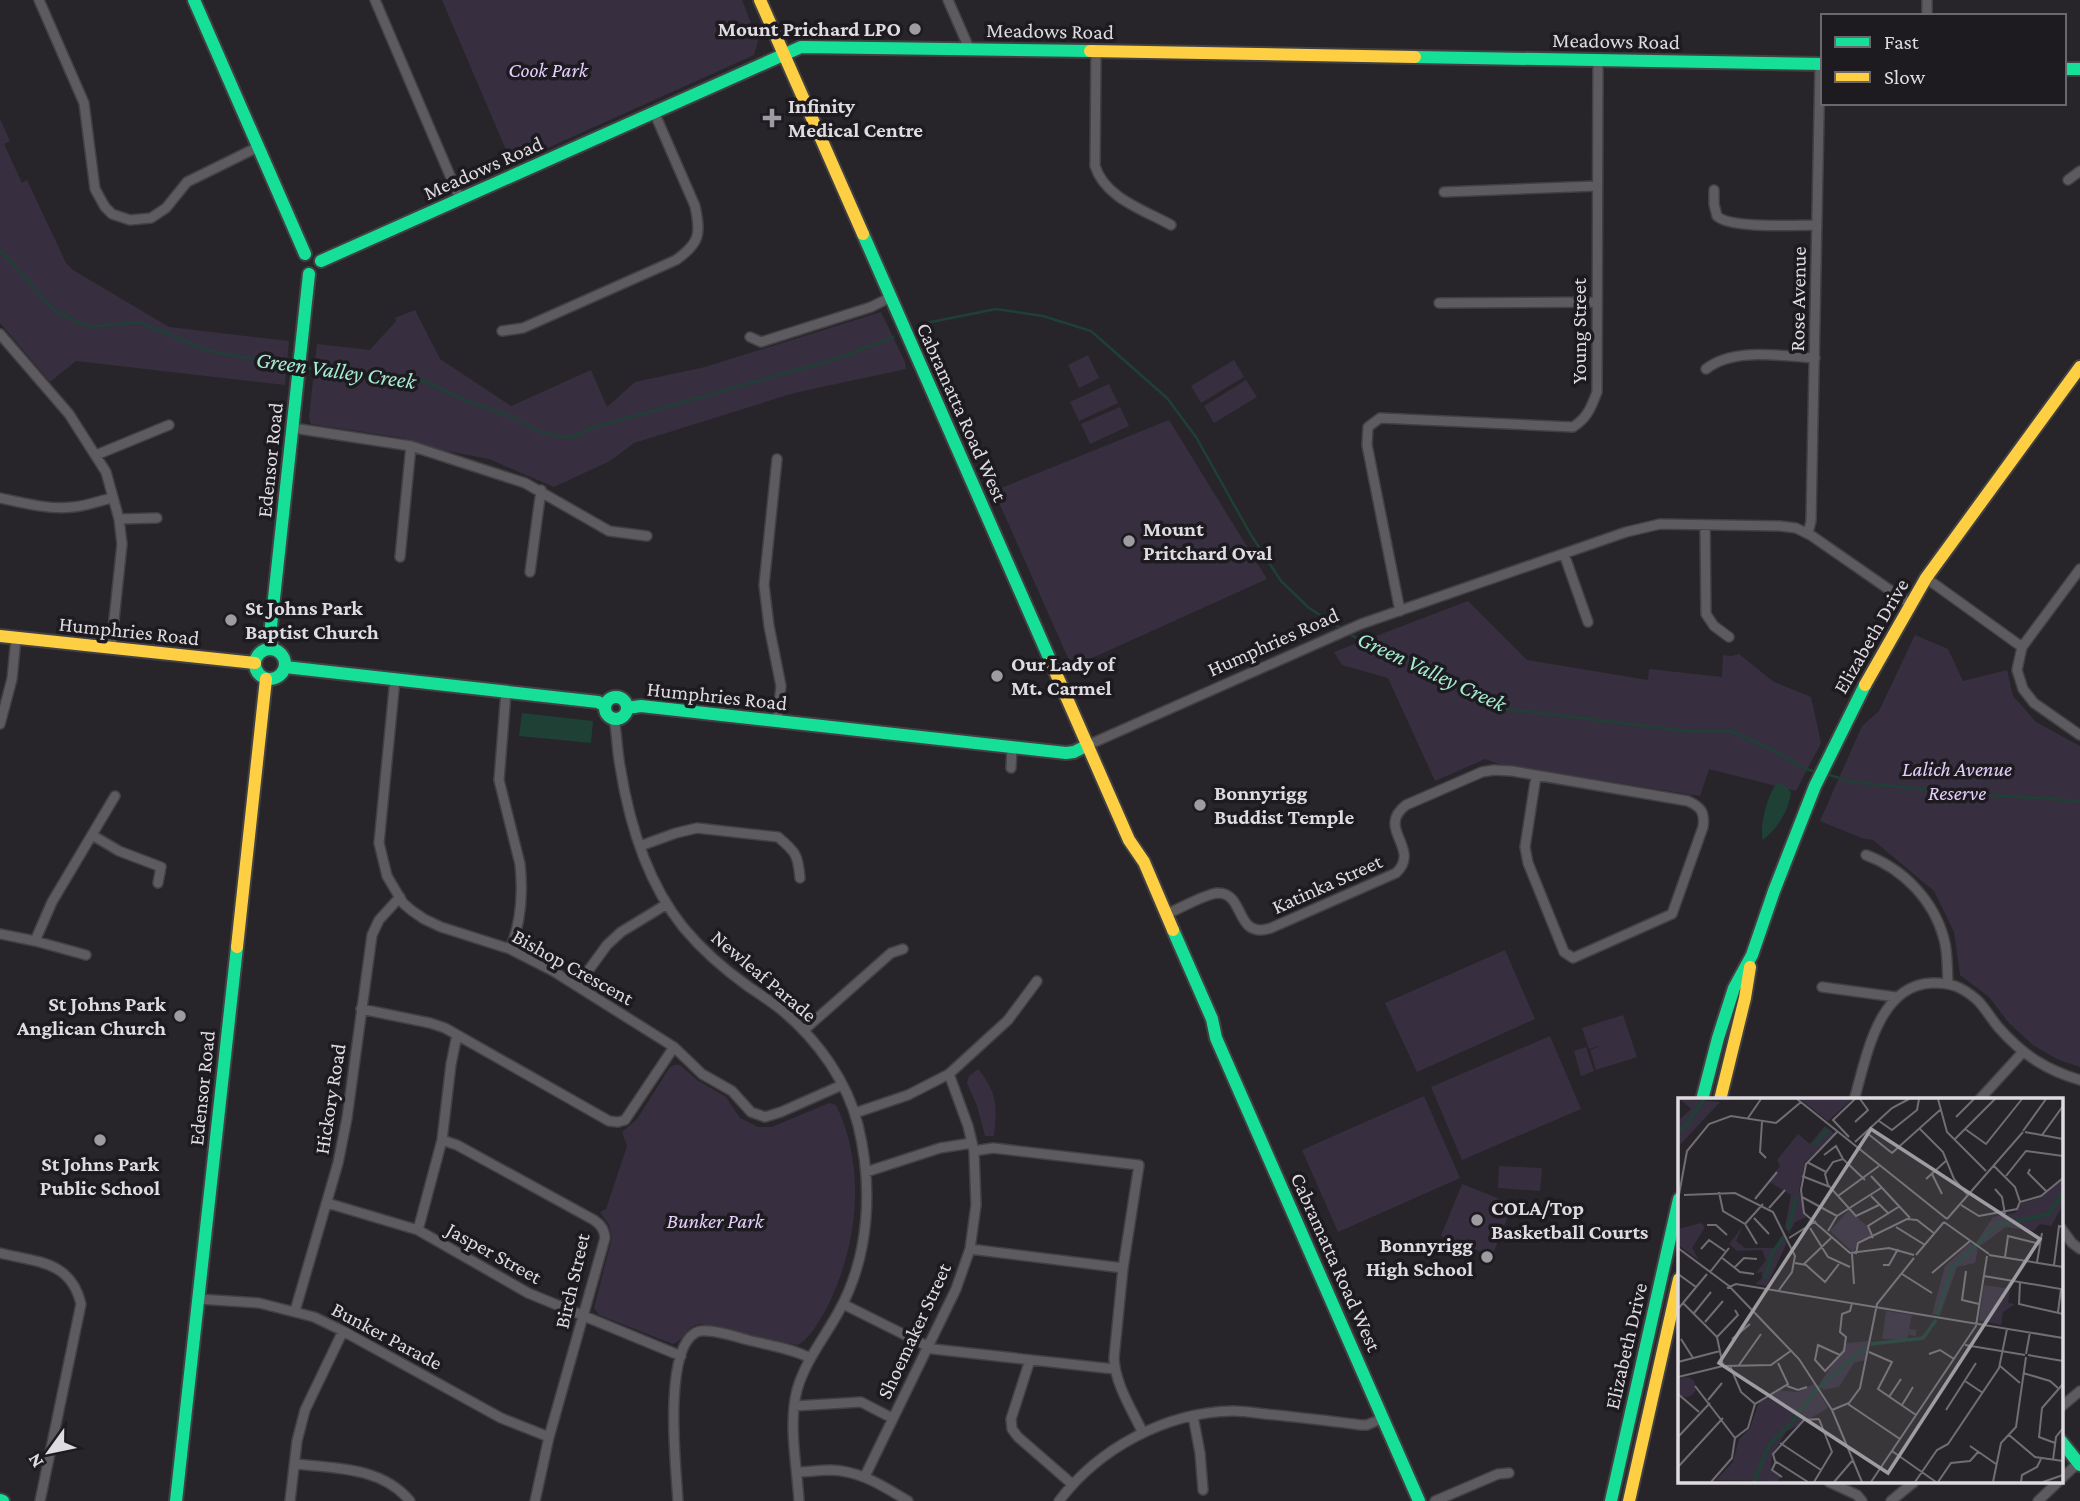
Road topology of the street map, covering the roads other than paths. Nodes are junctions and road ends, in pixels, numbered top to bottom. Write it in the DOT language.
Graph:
graph roads {
  1 [pos="39,0"];
  2 [pos="194,0"];
  3 [pos="375,0"];
  4 [pos="760,0"];
  5 [pos="948,0"];
  6 [pos="969,48"];
  7 [pos="1096,51"];
  8 [pos="784,53"];
  9 [pos="1598,60"];
  10 [pos="1821,64"];
  11 [pos="654,112"];
  12 [pos="258,147"];
  13 [pos="2080,171"];
  14 [pos="2068,180"];
  15 [pos="1597,186"];
  16 [pos="1714,190"];
  17 [pos="1444,192"];
  18 [pos="460,199"];
  19 [pos="1171,225"];
  20 [pos="1817,225"];
  21 [pos="305,254"];
  22 [pos="321,261"];
  23 [pos="309,274"];
  24 [pos="891,297"];
  25 [pos="1597,302"];
  26 [pos="1439,303"];
  27 [pos="502,331"];
  28 [pos="0,334"];
  29 [pos="750,337"];
  30 [pos="1815,358"];
  31 [pos="2080,367"];
  32 [pos="1706,369"];
  33 [pos="169,425"];
  34 [pos="293,428"];
  35 [pos="411,446"];
  36 [pos="96,456"];
  37 [pos="776,458"];
  38 [pos="541,490"];
  39 [pos="0,498"];
  40 [pos="112,498"];
  41 [pos="157,518"];
  42 [pos="119,519"];
  43 [pos="1705,525"];
  44 [pos="1808,533"];
  45 [pos="647,536"];
  46 [pos="1564,554"];
  47 [pos="400,557"];
  48 [pos="530,572"];
  49 [pos="2079,573"];
  50 [pos="1926,578"];
  51 [pos="1910,604"];
  52 [pos="1400,611"];
  53 [pos="1588,622"];
  54 [pos="0,636"];
  55 [pos="1729,637"];
  56 [pos="16,638"];
  57 [pos="2022,647"];
  58 [pos="111,648"];
  59 [pos="272,649"];
  60 [pos="255,663"];
  61 [pos="285,667"];
  62 [pos="266,679"];
  63 [pos="394,679"];
  64 [pos="506,692"];
  65 [pos="605,706"];
  66 [pos="627,708"];
  67 [pos="614,719"];
  68 [pos="777,721"];
  69 [pos="0,724"];
  70 [pos="2080,735"];
  71 [pos="1088,745"];
  72 [pos="1012,747"];
  73 [pos="1011,768"];
  74 [pos="1536,776"];
  75 [pos="115,796"];
  76 [pos="92,835"];
  77 [pos="1129,840"];
  78 [pos="640,846"];
  79 [pos="1866,855"];
  80 [pos="800,878"];
  81 [pos="158,883"];
  82 [pos="400,897"];
  83 [pos="667,904"];
  84 [pos="1167,914"];
  85 [pos="0,934"];
  86 [pos="35,941"];
  87 [pos="510,949"];
  88 [pos="903,949"];
  89 [pos="86,955"];
  90 [pos="1037,981"];
  91 [pos="1948,983"];
  92 [pos="578,986"];
  93 [pos="1822,987"];
  94 [pos="1896,997"];
  95 [pos="361,1009"];
  96 [pos="804,1030"];
  97 [pos="457,1035"];
  98 [pos="1216,1038"];
  99 [pos="674,1046"];
  100 [pos="2022,1053"];
  101 [pos="949,1074"];
  102 [pos="2080,1080"];
  103 [pos="842,1085"];
  104 [pos="1710,1098"];
  105 [pos="1855,1098"];
  106 [pos="1981,1098"];
  107 [pos="855,1113"];
  108 [pos="442,1140"];
  109 [pos="973,1147"];
  110 [pos="866,1172"];
  111 [pos="327,1203"];
  112 [pos="1678,1203"];
  113 [pos="2062,1229"];
  114 [pos="418,1230"];
  115 [pos="970,1249"];
  116 [pos="2080,1249"];
  117 [pos="0,1254"];
  118 [pos="1123,1268"];
  119 [pos="1678,1283"];
  120 [pos="198,1298"];
  121 [pos="843,1304"];
  122 [pos="295,1311"];
  123 [pos="583,1316"];
  124 [pos="343,1331"];
  125 [pos="928,1347"];
  126 [pos="681,1356"];
  127 [pos="810,1358"];
  128 [pos="1030,1360"];
  129 [pos="1115,1369"];
  130 [pos="2080,1391"];
  131 [pos="794,1406"];
  132 [pos="2062,1406"];
  133 [pos="1193,1416"];
  134 [pos="892,1418"];
  135 [pos="1383,1418"];
  136 [pos="1143,1433"];
  137 [pos="549,1437"];
  138 [pos="2062,1442"];
  139 [pos="295,1464"];
  140 [pos="2079,1464"];
  141 [pos="797,1472"];
  142 [pos="1509,1473"];
  143 [pos="865,1476"];
  144 [pos="2062,1478"];
  145 [pos="1072,1484"];
  146 [pos="1833,1484"];
  147 [pos="1912,1484"];
  148 [pos="2055,1484"];
  149 [pos="1203,1490"];
  150 [pos="40,1501"];
  151 [pos="176,1501"];
  152 [pos="290,1501"];
  153 [pos="410,1501"];
  154 [pos="535,1501"];
  155 [pos="678,1501"];
  156 [pos="799,1501"];
  157 [pos="908,1501"];
  158 [pos="1059,1501"];
  159 [pos="1419,1501"];
  160 [pos="1435,1501"];
  161 [pos="1611,1501"];
  162 [pos="1629,1501"];
  163 [pos="1862,1501"];
  164 [pos="1891,1501"];
  165 [pos="2038,1501"];
  1 -- 12 [label="street"];
  2 -- 12 [label="main road"];
  3 -- 18 [label="street"];
  4 -- 8 [label="main road, Cabramatta Road West"];
  5 -- 6 [label="street"];
  6 -- 7 [label="main road, Meadows Road"];
  6 -- 8 [label="main road, Meadows Road"];
  7 -- 9 [label="main road, Meadows Road"];
  7 -- 19 [label="street"];
  8 -- 11 [label="main road, Meadows Road"];
  8 -- 24 [label="main road, Cabramatta Road West"];
  9 -- 10 [label="main road, Meadows Road"];
  9 -- 15 [label="street, Young Street"];
  10 -- 20 [label="street, Rose Avenue"];
  11 -- 18 [label="main road, Meadows Road"];
  11 -- 27 [label="street"];
  12 -- 21 [label="main road"];
  13 -- 14 [label="street"];
  15 -- 17 [label="street"];
  15 -- 25 [label="street, Young Street"];
  16 -- 20 [label="street"];
  18 -- 22 [label="main road, Meadows Road"];
  20 -- 30 [label="street, Rose Avenue"];
  21 -- 22 [label="main road"];
  21 -- 23 [label="main road"];
  22 -- 23 [label="main road"];
  23 -- 34 [label="main road, Edensor Road"];
  24 -- 29 [label="street"];
  24 -- 71 [label="main road, Cabramatta Road West"];
  25 -- 26 [label="street"];
  25 -- 52 [label="street, Young Street"];
  28 -- 36 [label="street"];
  30 -- 32 [label="street"];
  30 -- 44 [label="street, Rose Avenue"];
  31 -- 50 [label="main road, Elizabeth Drive"];
  33 -- 36 [label="street"];
  34 -- 35 [label="street"];
  34 -- 59 [label="main road, Edensor Road"];
  35 -- 38 [label="street"];
  35 -- 47 [label="street"];
  36 -- 40 [label="street"];
  37 -- 68 [label="street"];
  38 -- 45 [label="street"];
  38 -- 48 [label="street"];
  39 -- 40 [label="street"];
  40 -- 42 [label="street"];
  41 -- 42 [label="street"];
  42 -- 58 [label="street"];
  43 -- 44 [label="street, Humphries Road"];
  43 -- 46 [label="street, Humphries Road"];
  43 -- 55 [label="street"];
  44 -- 51 [label="street, Humphries Road"];
  46 -- 52 [label="street, Humphries Road"];
  46 -- 53 [label="street"];
  49 -- 57 [label="street"];
  50 -- 51 [label="main road, Elizabeth Drive"];
  50 -- 57 [label="street"];
  51 -- 104 [label="main road, Elizabeth Drive"];
  52 -- 71 [label="street, Humphries Road"];
  54 -- 56 [label="main road, Humphries Road"];
  56 -- 58 [label="main road, Humphries Road"];
  56 -- 69 [label="street"];
  57 -- 70 [label="street"];
  58 -- 60 [label="main road, Humphries Road"];
  59 -- 60 [label="main road"];
  59 -- 61 [label="main road"];
  60 -- 62 [label="main road"];
  61 -- 62 [label="main road"];
  61 -- 63 [label="main road"];
  62 -- 120 [label="main road, Edensor Road"];
  63 -- 64 [label="main road"];
  63 -- 82 [label="street, Bishop Crescent"];
  64 -- 65 [label="main road"];
  64 -- 87 [label="street"];
  65 -- 66 [label="main road"];
  65 -- 67 [label="main road"];
  66 -- 67 [label="main road"];
  66 -- 68 [label="main road, Humphries Road"];
  67 -- 78 [label="street, Newleaf Parade"];
  68 -- 72 [label="main road, Humphries Road"];
  71 -- 72 [label="main road, Humphries Road"];
  71 -- 77 [label="main road, Cabramatta Road West"];
  72 -- 73 [label="street"];
  74 -- 74 [label="street, Katinka Street"];
  74 -- 84 [label="street, Katinka Street"];
  75 -- 76 [label="street"];
  76 -- 81 [label="street"];
  76 -- 86 [label="street"];
  77 -- 84 [label="main road, Cabramatta Road West"];
  77 -- 98 [label="main road, Cabramatta Road West"];
  78 -- 80 [label="street"];
  78 -- 83 [label="street, Newleaf Parade"];
  79 -- 91 [label="street"];
  82 -- 87 [label="street, Bishop Crescent"];
  82 -- 95 [label="street, Hickory Road"];
  83 -- 92 [label="street"];
  83 -- 96 [label="street, Newleaf Parade"];
  84 -- 98 [label="main road, Cabramatta Road West"];
  85 -- 86 [label="street"];
  86 -- 89 [label="street"];
  87 -- 92 [label="street, Bishop Crescent"];
  88 -- 96 [label="street"];
  90 -- 101 [label="street"];
  91 -- 94 [label="street"];
  91 -- 100 [label="street"];
  92 -- 99 [label="street, Bishop Crescent"];
  93 -- 94 [label="street"];
  94 -- 105 [label="street"];
  95 -- 97 [label="street"];
  95 -- 111 [label="street, Hickory Road"];
  96 -- 103 [label="street, Newleaf Parade"];
  97 -- 99 [label="street"];
  97 -- 108 [label="street"];
  98 -- 135 [label="main road, Cabramatta Road West"];
  99 -- 103 [label="street, Bishop Crescent"];
  100 -- 102 [label="street"];
  100 -- 106 [label="street"];
  101 -- 107 [label="street"];
  101 -- 109 [label="street, Shoemaker Street"];
  103 -- 107 [label="street, Newleaf Parade"];
  107 -- 110 [label="street, Newleaf Parade"];
  108 -- 114 [label="street"];
  108 -- 123 [label="street, Birch Street"];
  109 -- 110 [label="street"];
  109 -- 115 [label="street, Shoemaker Street"];
  109 -- 118 [label="street"];
  110 -- 121 [label="street, Newleaf Parade"];
  111 -- 114 [label="street, Jasper Street"];
  111 -- 122 [label="street, Hickory Road"];
  112 -- 161 [label="main road, Elizabeth Drive"];
  113 -- 116 [label="street"];
  114 -- 123 [label="street, Jasper Street"];
  115 -- 118 [label="street"];
  115 -- 125 [label="street, Shoemaker Street"];
  117 -- 150 [label="street"];
  118 -- 129 [label="street"];
  119 -- 162 [label="main road, Elizabeth Drive"];
  120 -- 122 [label="street, Bunker Parade"];
  120 -- 151 [label="main road, Edensor Road"];
  121 -- 125 [label="street"];
  121 -- 127 [label="street, Newleaf Parade"];
  122 -- 124 [label="street, Bunker Parade"];
  123 -- 126 [label="street, Jasper Street"];
  123 -- 137 [label="street, Birch Street"];
  124 -- 137 [label="street, Bunker Parade"];
  124 -- 139 [label="street"];
  125 -- 128 [label="street"];
  125 -- 134 [label="street, Shoemaker Street"];
  126 -- 127 [label="street"];
  126 -- 155 [label="street"];
  127 -- 131 [label="street, Newleaf Parade"];
  128 -- 129 [label="street"];
  128 -- 145 [label="street"];
  129 -- 136 [label="street"];
  130 -- 132 [label="street"];
  131 -- 134 [label="street"];
  131 -- 141 [label="street, Newleaf Parade"];
  133 -- 135 [label="street"];
  133 -- 136 [label="street"];
  133 -- 149 [label="street"];
  134 -- 143 [label="street, Shoemaker Street"];
  135 -- 159 [label="main road, Cabramatta Road West"];
  136 -- 145 [label="street"];
  137 -- 154 [label="street, Birch Street"];
  138 -- 140 [label="main road"];
  139 -- 152 [label="street"];
  139 -- 153 [label="street"];
  140 -- 144 [label="street"];
  141 -- 143 [label="street"];
  141 -- 156 [label="street, Newleaf Parade"];
  142 -- 160 [label="street"];
  143 -- 157 [label="street"];
  145 -- 158 [label="street"];
  146 -- 163 [label="street"];
  147 -- 164 [label="street"];
  148 -- 165 [label="street"];
}
